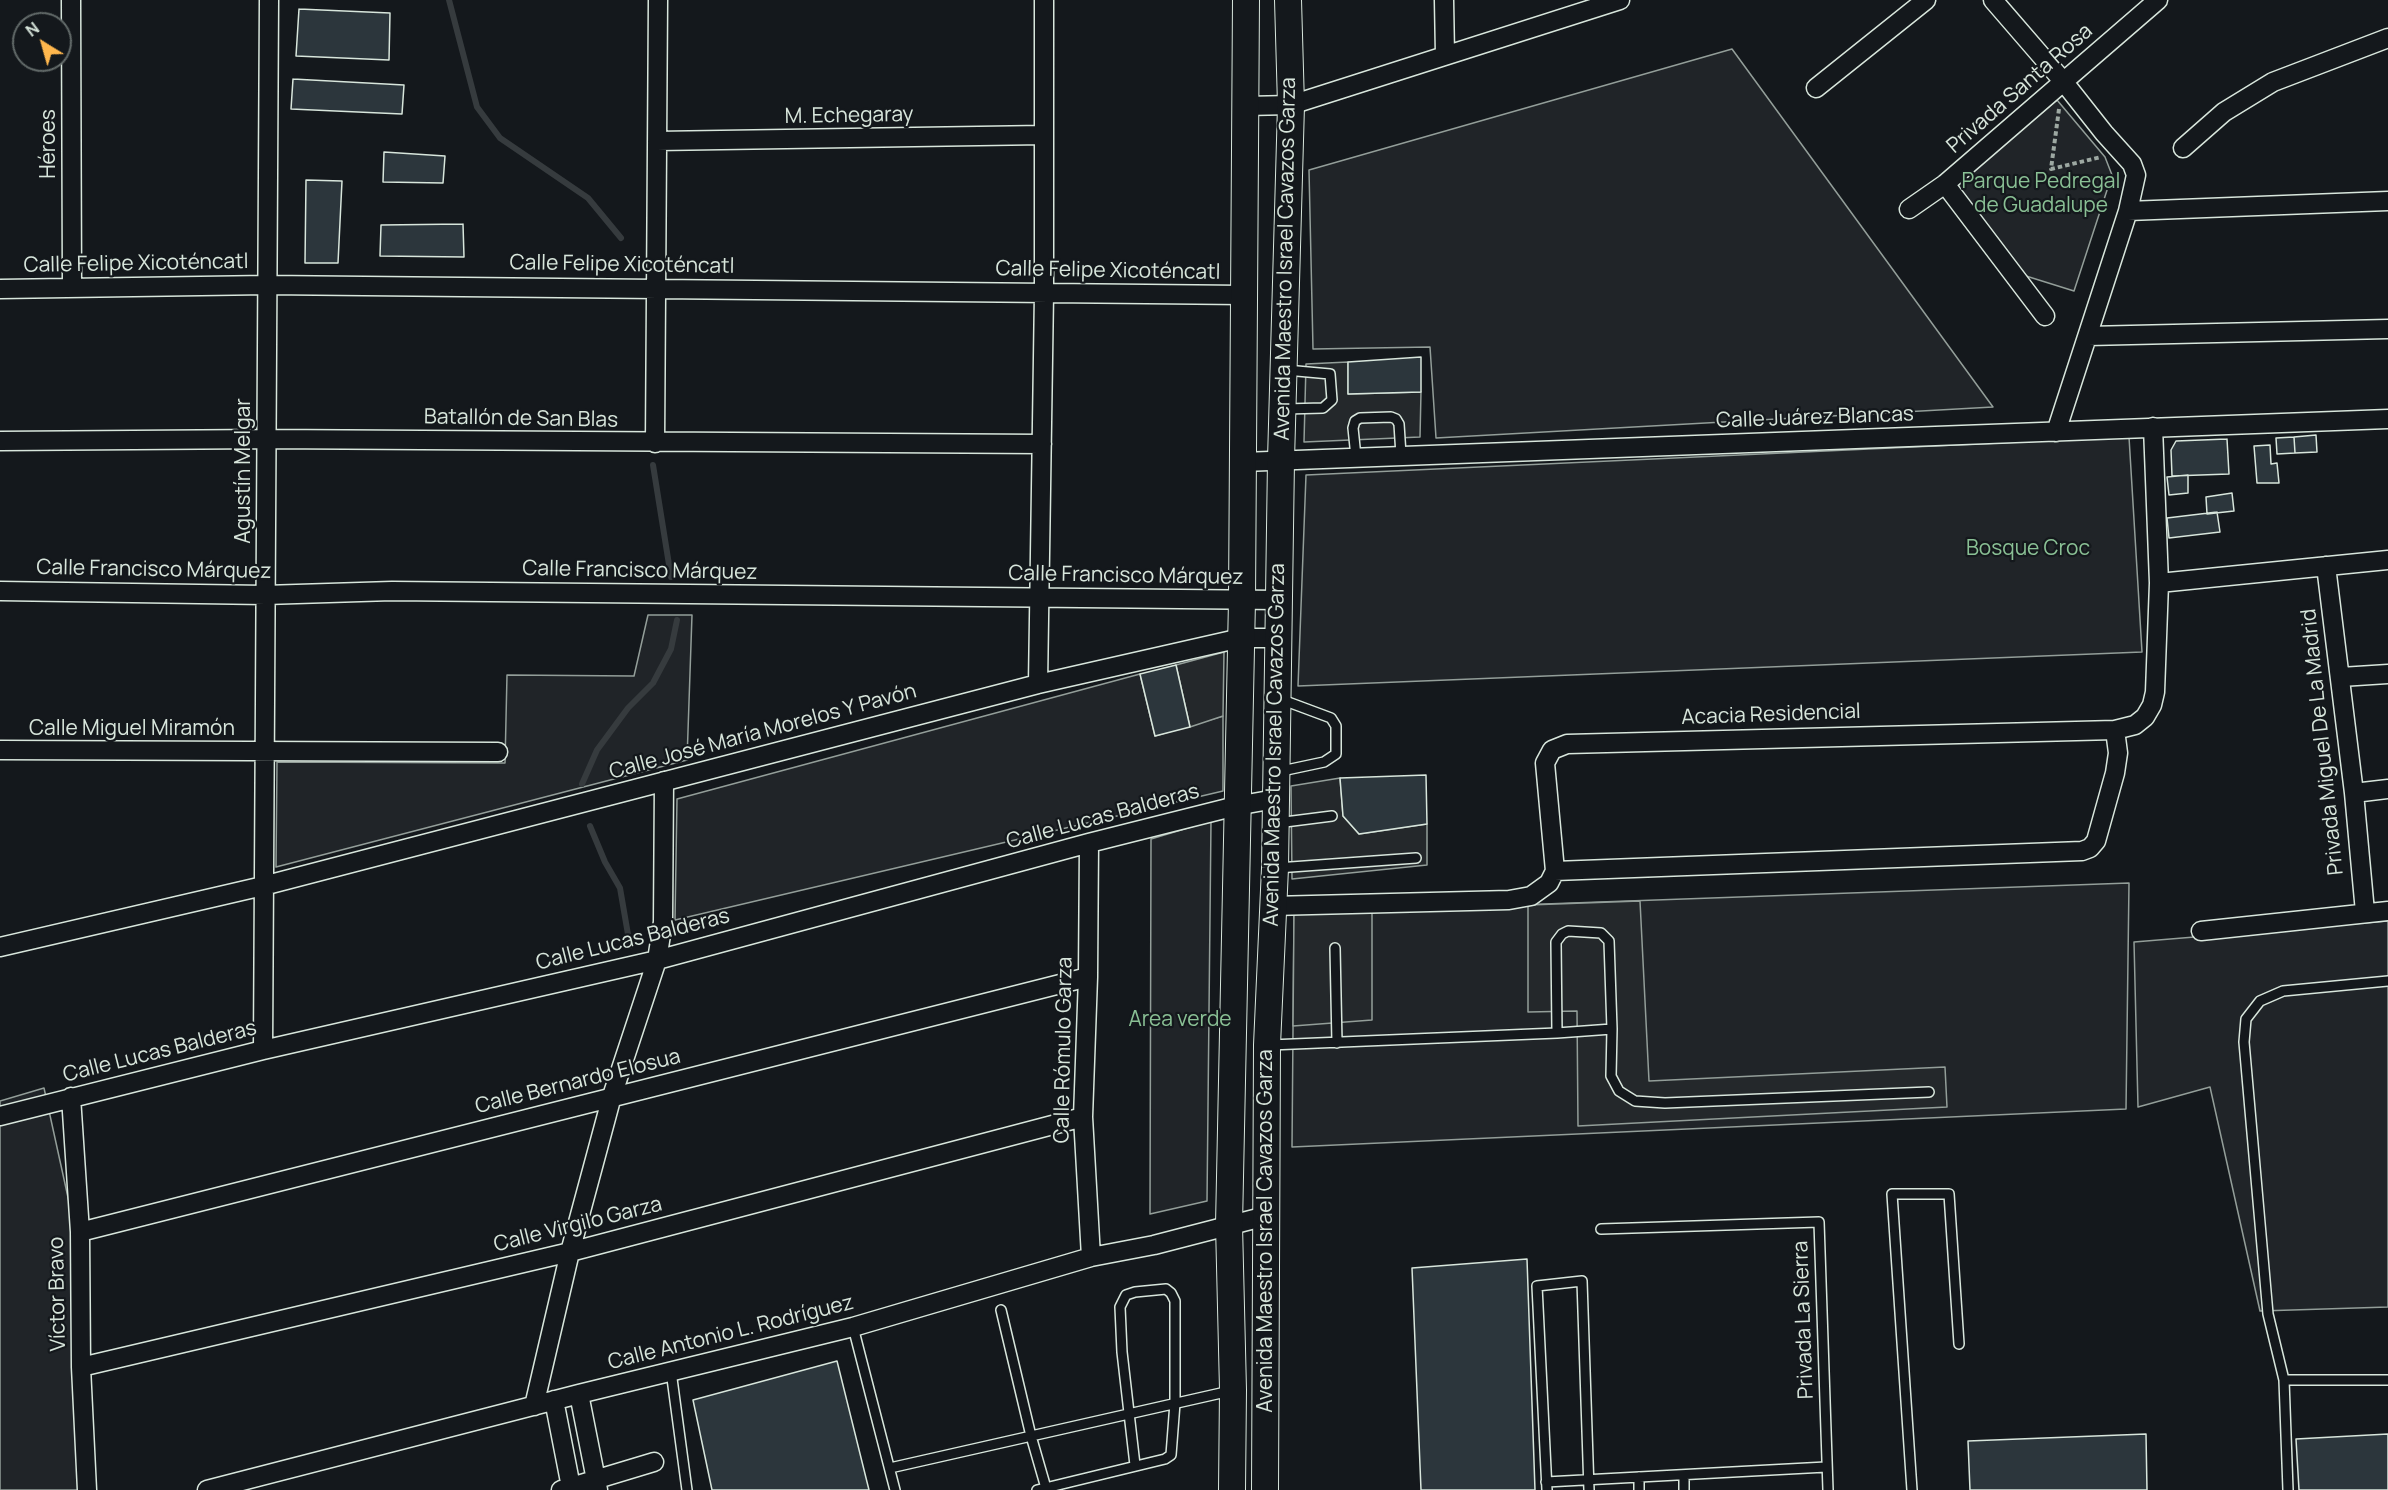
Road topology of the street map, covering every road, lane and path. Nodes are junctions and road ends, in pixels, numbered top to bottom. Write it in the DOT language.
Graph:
graph roads {
  1 [pos="71,0"];
  2 [pos="269,0"];
  3 [pos="657,0"];
  4 [pos="1044,0"];
  5 [pos="1246,0"];
  6 [pos="1288,0"];
  7 [pos="1444,0"];
  8 [pos="1620,0"];
  9 [pos="1926,0"];
  10 [pos="1993,0"];
  11 [pos="2158,0"];
  12 [pos="1585,5"];
  13 [pos="2388,38"];
  14 [pos="1445,55"];
  15 [pos="2063,81"];
  16 [pos="1816,88"];
  17 [pos="1291,105"];
  18 [pos="1245,106"];
  19 [pos="1043,135"];
  20 [pos="657,141"];
  21 [pos="2183,148"];
  22 [pos="2122,152"];
  23 [pos="1945,184"];
  24 [pos="2388,201"];
  25 [pos="1909,209"];
  26 [pos="2128,211"];
  27 [pos="267,285"];
  28 [pos="72,288"];
  29 [pos="654,288"];
  30 [pos="0,289"];
  31 [pos="1044,293"];
  32 [pos="1244,295"];
  33 [pos="2045,316"];
  34 [pos="2388,329"];
  35 [pos="2088,336"];
  36 [pos="1284,369"];
  37 [pos="1282,409"];
  38 [pos="2388,419"];
  39 [pos="2153,427"];
  40 [pos="2056,432"];
  41 [pos="267,439"];
  42 [pos="0,441"];
  43 [pos="655,443"];
  44 [pos="1042,444"];
  45 [pos="1401,456"];
  46 [pos="1356,457"];
  47 [pos="1281,460"];
  48 [pos="1243,462"];
  49 [pos="2388,560"];
  50 [pos="2326,566"];
  51 [pos="2159,583"];
  52 [pos="0,591"];
  53 [pos="265,595"];
  54 [pos="1039,597"];
  55 [pos="1242,600"];
  56 [pos="1279,600"];
  57 [pos="1241,638"];
  58 [pos="1278,638"];
  59 [pos="2388,674"];
  60 [pos="2341,677"];
  61 [pos="1038,684"];
  62 [pos="1277,698"];
  63 [pos="2115,730"];
  64 [pos="0,750"];
  65 [pos="265,752"];
  66 [pos="498,752"];
  67 [pos="1275,772"];
  68 [pos="664,781"];
  69 [pos="2388,789"];
  70 [pos="2354,793"];
  71 [pos="1236,806"];
  72 [pos="1275,811"];
  73 [pos="1332,816"];
  74 [pos="1089,843"];
  75 [pos="1416,858"];
  76 [pos="1275,868"];
  77 [pos="1556,871"];
  78 [pos="263,885"];
  79 [pos="1272,906"];
  80 [pos="2388,910"];
  81 [pos="2365,912"];
  82 [pos="2201,931"];
  83 [pos="0,947"];
  84 [pos="1335,948"];
  85 [pos="657,960"];
  86 [pos="1088,977"];
  87 [pos="2388,981"];
  88 [pos="1612,1029"];
  89 [pos="1557,1033"];
  90 [pos="1337,1043"];
  91 [pos="1267,1045"];
  92 [pos="262,1050"];
  93 [pos="1929,1092"];
  94 [pos="612,1096"];
  95 [pos="70,1097"];
  96 [pos="0,1116"];
  97 [pos="1083,1117"];
  98 [pos="1266,1216"];
  99 [pos="1229,1225"];
  100 [pos="1601,1228"];
  101 [pos="80,1232"];
  102 [pos="570,1252"];
  103 [pos="1091,1257"];
  104 [pos="1001,1310"];
  105 [pos="853,1327"];
  106 [pos="1959,1344"];
  107 [pos="81,1367"];
  108 [pos="671,1371"];
  109 [pos="2284,1380"];
  110 [pos="2388,1380"];
  111 [pos="1233,1390"];
  112 [pos="579,1394"];
  113 [pos="554,1400"];
  114 [pos="1174,1403"];
  115 [pos="534,1406"];
  116 [pos="1128,1414"];
  117 [pos="1031,1436"];
  118 [pos="654,1462"];
  119 [pos="1136,1465"];
  120 [pos="1826,1467"];
  121 [pos="890,1468"];
  122 [pos="1684,1475"];
  123 [pos="1638,1477"];
  124 [pos="597,1485"];
  125 [pos="1589,1485"];
  126 [pos="1546,1486"];
  127 [pos="566,1489"];
  128 [pos="1042,1489"];
  129 [pos="87,1490"];
  130 [pos="207,1490"];
  131 [pos="687,1490"];
  132 [pos="895,1490"];
  133 [pos="1232,1490"];
  134 [pos="1265,1490"];
  135 [pos="1639,1490"];
  136 [pos="1684,1490"];
  137 [pos="1828,1490"];
  138 [pos="1912,1490"];
  139 [pos="2288,1490"];
  1 -- 28 [label="street, Héroes"];
  2 -- 27 [label="street, Agustín Melgar"];
  3 -- 20 [label="street"];
  4 -- 19 [label="street"];
  5 -- 18 [label="main road, Avenida Maestro Israel Cavazos Garza"];
  6 -- 17 [label="main road, Avenida Maestro Israel Cavazos Garza"];
  7 -- 14 [label="street"];
  8 -- 12 [label="street"];
  9 -- 16 [label="street"];
  10 -- 15 [label="street"];
  11 -- 15 [label="street, Privada Santa Rosa"];
  12 -- 14 [label="street"];
  13 -- 21 [label="street"];
  14 -- 17 [label="street"];
  15 -- 22 [label="street"];
  15 -- 22 [label="path"];
  15 -- 23 [label="street, Privada Santa Rosa"];
  17 -- 18 [label="street"];
  17 -- 36 [label="main road, Avenida Maestro Israel Cavazos Garza"];
  18 -- 32 [label="main road, Avenida Maestro Israel Cavazos Garza"];
  19 -- 20 [label="street, M. Echegaray"];
  19 -- 31 [label="street"];
  20 -- 29 [label="street"];
  22 -- 26 [label="street"];
  23 -- 25 [label="street, Privada Santa Rosa"];
  23 -- 33 [label="street"];
  24 -- 26 [label="street"];
  26 -- 35 [label="street"];
  27 -- 28 [label="street, Calle Felipe Xicoténcatl"];
  27 -- 29 [label="street, Calle Felipe Xicoténcatl"];
  27 -- 41 [label="street, Agustín Melgar"];
  28 -- 30 [label="street, Calle Felipe Xicoténcatl"];
  29 -- 31 [label="street, Calle Felipe Xicoténcatl"];
  29 -- 43 [label="street"];
  31 -- 32 [label="street, Calle Felipe Xicoténcatl"];
  31 -- 44 [label="street"];
  32 -- 48 [label="main road, Avenida Maestro Israel Cavazos Garza"];
  34 -- 35 [label="street"];
  35 -- 40 [label="street"];
  36 -- 37 [label="main road, Avenida Maestro Israel Cavazos Garza"];
  36 -- 37 [label="lane"];
  37 -- 47 [label="main road, Avenida Maestro Israel Cavazos Garza"];
  38 -- 39 [label="street, Calle Juárez Blancas"];
  39 -- 40 [label="street, Calle Juárez Blancas"];
  39 -- 51 [label="street"];
  40 -- 45 [label="street, Calle Juárez Blancas"];
  41 -- 42 [label="street, Batallón de San Blas"];
  41 -- 43 [label="street, Batallón de San Blas"];
  41 -- 53 [label="street, Agustín Melgar"];
  43 -- 44 [label="street, Batallón de San Blas"];
  44 -- 54 [label="street"];
  45 -- 46 [label="street, Calle Juárez Blancas"];
  45 -- 46 [label="lane"];
  46 -- 47 [label="street, Calle Juárez Blancas"];
  47 -- 48 [label="street, Calle Juárez Blancas"];
  47 -- 56 [label="main road, Avenida Maestro Israel Cavazos Garza"];
  48 -- 55 [label="main road, Avenida Maestro Israel Cavazos Garza"];
  49 -- 50 [label="street"];
  50 -- 51 [label="street"];
  50 -- 60 [label="street, Privada Miguel De La Madrid"];
  51 -- 63 [label="street"];
  52 -- 53 [label="street, Calle Francisco Márquez"];
  53 -- 54 [label="street, Calle Francisco Márquez"];
  53 -- 65 [label="street, Agustín Melgar"];
  54 -- 55 [label="street, Calle Francisco Márquez"];
  54 -- 61 [label="street"];
  55 -- 56 [label="street, Calle Francisco Márquez"];
  55 -- 57 [label="main road, Avenida Maestro Israel Cavazos Garza"];
  56 -- 58 [label="main road, Avenida Maestro Israel Cavazos Garza"];
  57 -- 58 [label="street, Calle José María Morelos Y Pavón"];
  57 -- 61 [label="street, Calle José María Morelos Y Pavón"];
  57 -- 71 [label="main road, Avenida Maestro Israel Cavazos Garza"];
  58 -- 62 [label="main road, Avenida Maestro Israel Cavazos Garza"];
  59 -- 60 [label="street"];
  60 -- 70 [label="street, Privada Miguel De La Madrid"];
  61 -- 68 [label="street, Calle José María Morelos Y Pavón"];
  62 -- 67 [label="main road, Avenida Maestro Israel Cavazos Garza"];
  62 -- 67 [label="lane"];
  63 -- 77 [label="street"];
  63 -- 77 [label="street, Acacia Residencial"];
  64 -- 65 [label="street, Calle Miguel Miramón"];
  65 -- 66 [label="street, Calle Miguel Miramón"];
  65 -- 78 [label="street, Agustín Melgar"];
  67 -- 72 [label="main road, Avenida Maestro Israel Cavazos Garza"];
  68 -- 78 [label="street, Calle José María Morelos Y Pavón"];
  68 -- 85 [label="street"];
  69 -- 70 [label="street"];
  70 -- 81 [label="street, Privada Miguel De La Madrid"];
  71 -- 72 [label="street, Calle Lucas Balderas"];
  71 -- 74 [label="street, Calle Lucas Balderas"];
  71 -- 99 [label="main road, Avenida Maestro Israel Cavazos Garza"];
  72 -- 73 [label="lane"];
  72 -- 76 [label="main road, Avenida Maestro Israel Cavazos Garza"];
  74 -- 85 [label="street, Calle Lucas Balderas"];
  74 -- 86 [label="street, Calle Rómulo Garza"];
  75 -- 76 [label="lane"];
  76 -- 79 [label="main road, Avenida Maestro Israel Cavazos Garza"];
  77 -- 79 [label="street"];
  78 -- 83 [label="street, Calle José María Morelos Y Pavón"];
  78 -- 92 [label="street, Agustín Melgar"];
  79 -- 91 [label="main road, Avenida Maestro Israel Cavazos Garza"];
  80 -- 81 [label="street"];
  81 -- 82 [label="street"];
  84 -- 90 [label="lane"];
  85 -- 92 [label="street, Calle Lucas Balderas"];
  85 -- 94 [label="street"];
  86 -- 94 [label="street, Calle Bernardo Elosua"];
  86 -- 97 [label="street, Calle Rómulo Garza"];
  87 -- 109 [label="lane"];
  88 -- 89 [label="lane"];
  88 -- 89 [label="lane"];
  88 -- 93 [label="lane"];
  89 -- 90 [label="lane"];
  90 -- 91 [label="lane"];
  91 -- 98 [label="main road, Avenida Maestro Israel Cavazos Garza"];
  92 -- 95 [label="street, Calle Lucas Balderas"];
  94 -- 101 [label="street, Calle Bernardo Elosua"];
  94 -- 102 [label="street"];
  95 -- 96 [label="street, Calle Lucas Balderas"];
  95 -- 101 [label="street, Víctor Bravo"];
  97 -- 102 [label="street, Calle Virgilo Garza"];
  97 -- 103 [label="street, Calle Rómulo Garza"];
  98 -- 99 [label="street, Calle Antonio L. Rodríguez"];
  98 -- 134 [label="main road, Avenida Maestro Israel Cavazos Garza"];
  99 -- 103 [label="street, Calle Antonio L. Rodríguez"];
  99 -- 111 [label="main road, Avenida Maestro Israel Cavazos Garza"];
  100 -- 120 [label="lane, Privada La Sierra"];
  101 -- 107 [label="street, Víctor Bravo"];
  102 -- 107 [label="street, Calle Virgilo Garza"];
  102 -- 115 [label="street"];
  103 -- 105 [label="street, Calle Antonio L. Rodríguez"];
  104 -- 117 [label="lane"];
  105 -- 108 [label="street, Calle Antonio L. Rodríguez"];
  105 -- 121 [label="lane"];
  106 -- 138 [label="lane"];
  107 -- 129 [label="street, Víctor Bravo"];
  108 -- 112 [label="street, Calle Antonio L. Rodríguez"];
  108 -- 131 [label="lane"];
  109 -- 110 [label="lane"];
  109 -- 139 [label="lane"];
  111 -- 114 [label="lane"];
  111 -- 133 [label="main road, Avenida Maestro Israel Cavazos Garza"];
  112 -- 113 [label="street, Calle Antonio L. Rodríguez"];
  112 -- 124 [label="street"];
  113 -- 115 [label="street, Calle Antonio L. Rodríguez"];
  113 -- 127 [label="street"];
  114 -- 116 [label="lane"];
  114 -- 116 [label="lane"];
  114 -- 119 [label="lane"];
  115 -- 130 [label="street, Calle Antonio L. Rodríguez"];
  116 -- 117 [label="lane"];
  116 -- 119 [label="lane"];
  117 -- 121 [label="lane"];
  117 -- 128 [label="lane"];
  118 -- 124 [label="street"];
  119 -- 128 [label="lane"];
  120 -- 122 [label="lane"];
  120 -- 137 [label="lane, Privada La Sierra"];
  121 -- 132 [label="lane"];
  122 -- 123 [label="lane"];
  122 -- 136 [label="lane"];
  123 -- 125 [label="lane"];
  123 -- 135 [label="lane"];
  124 -- 127 [label="street"];
  125 -- 126 [label="lane"];
  125 -- 126 [label="lane"];
}
